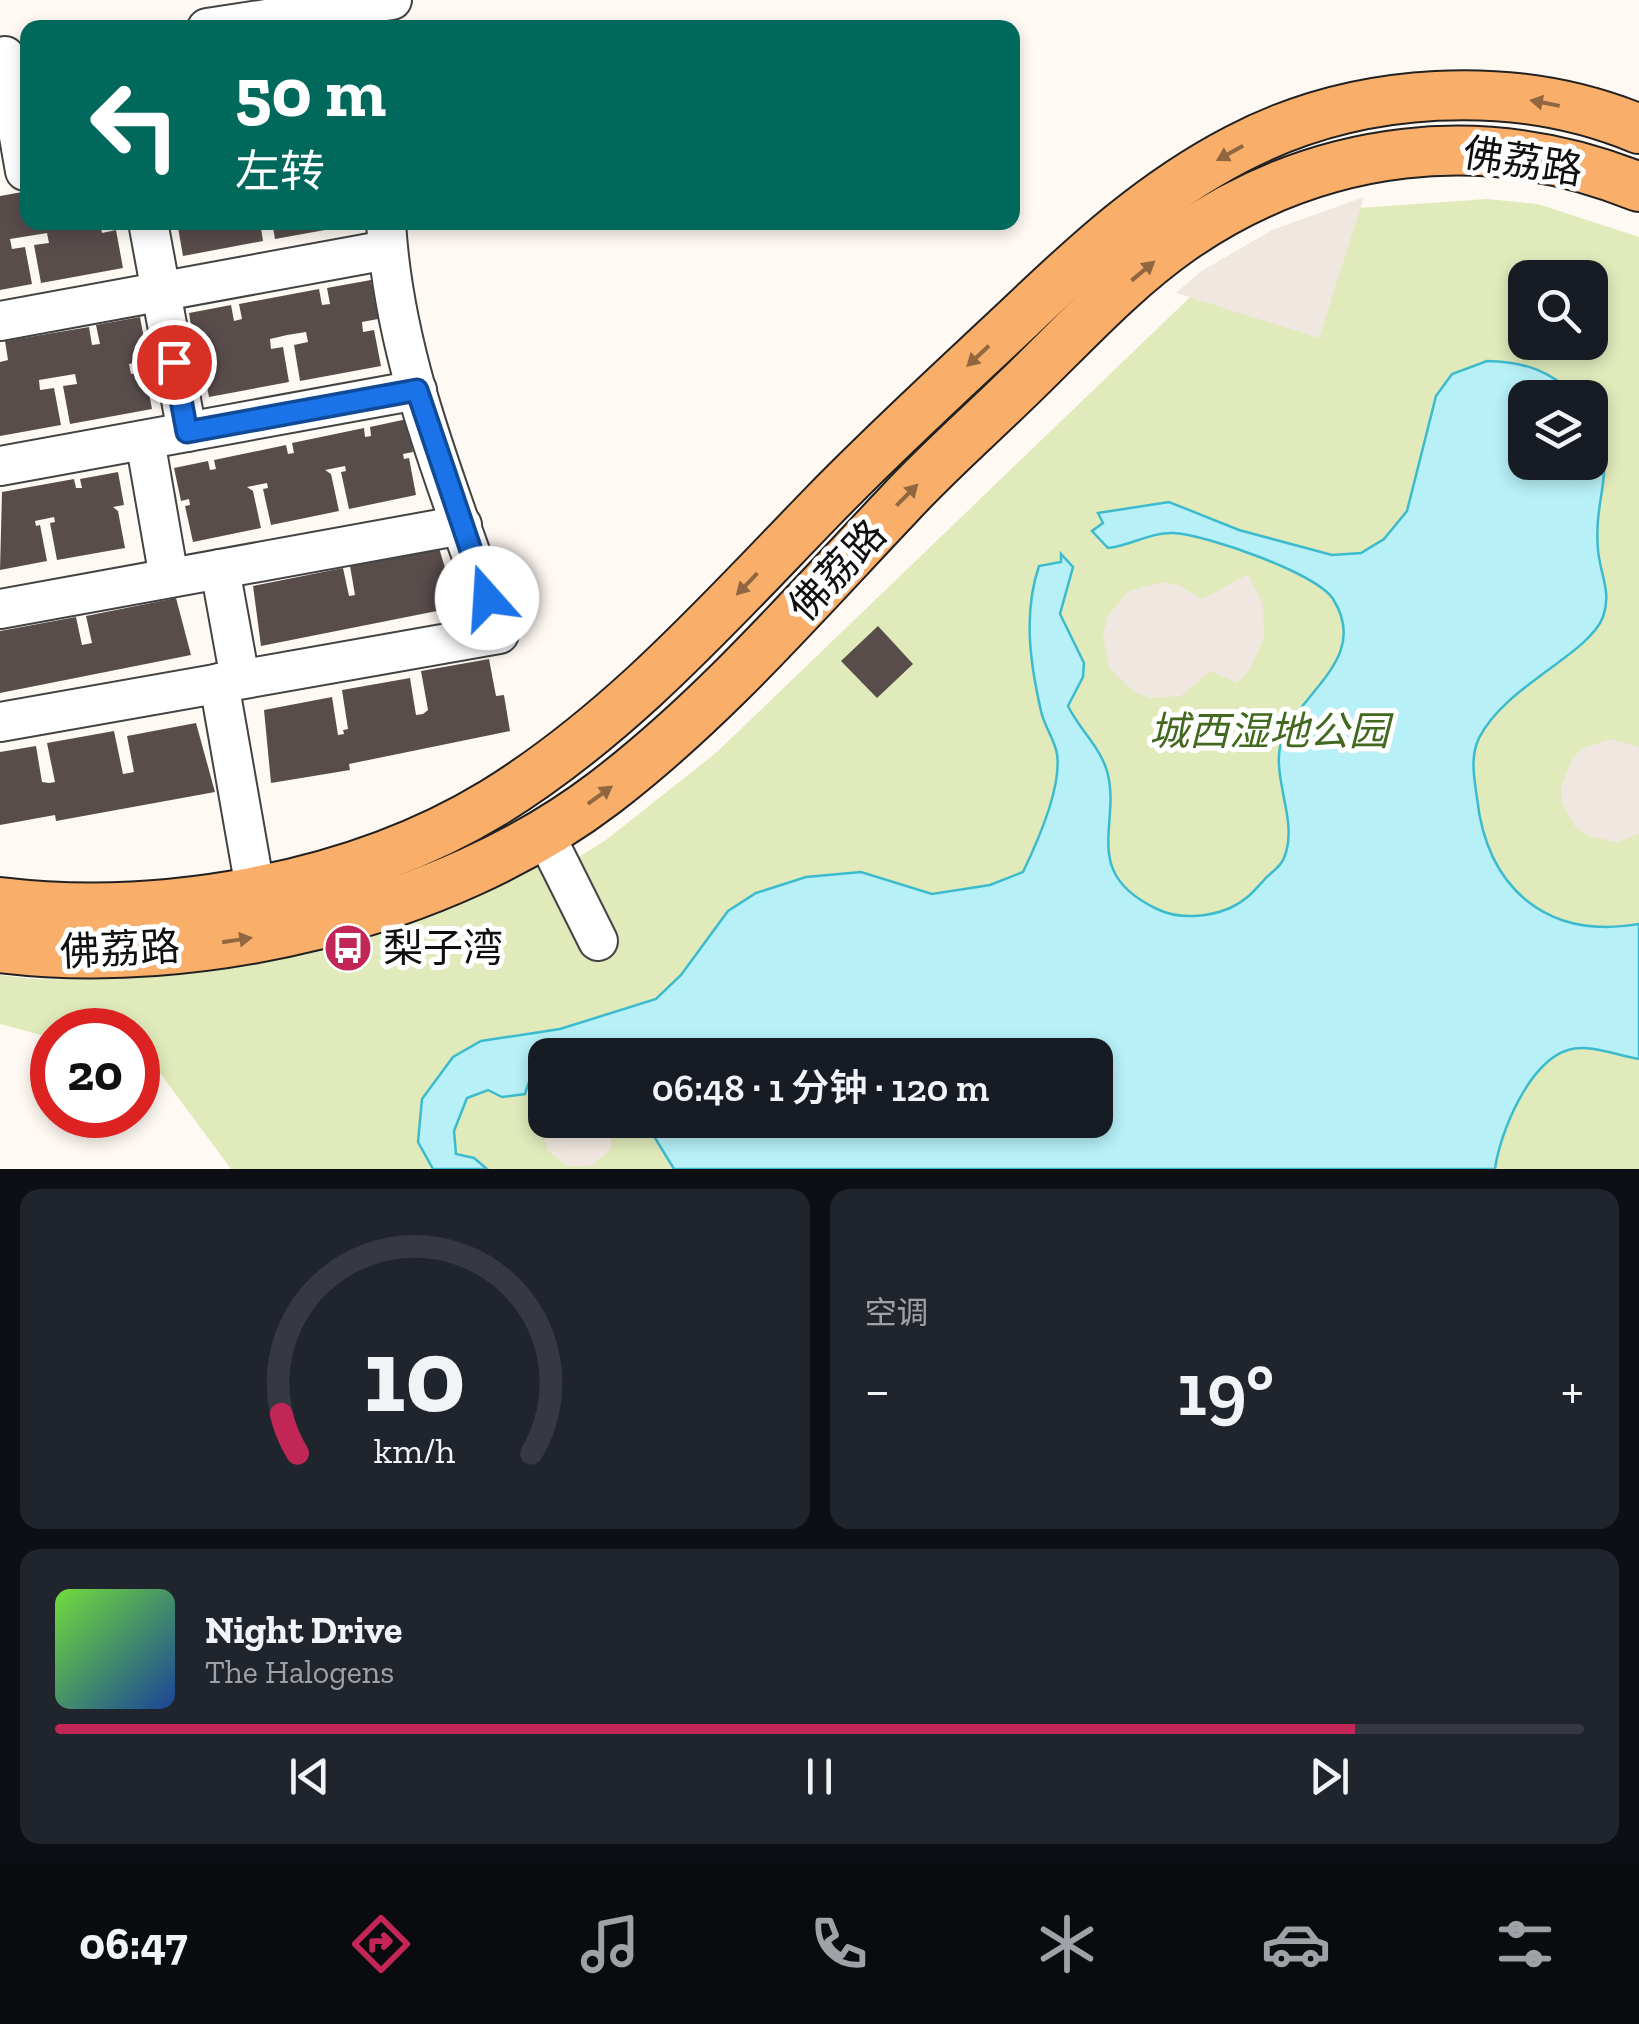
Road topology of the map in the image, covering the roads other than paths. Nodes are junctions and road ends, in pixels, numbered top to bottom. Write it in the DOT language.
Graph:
graph roads {
  1 [pos="393,0"];
  2 [pos="260,20"];
  3 [pos="11,56"];
  4 [pos="1639,130"];
  5 [pos="18,172"];
  6 [pos="1639,187"];
  7 [pos="149,230"];
  8 [pos="387,236"];
  9 [pos="161,292"];
  10 [pos="0,321"];
  11 [pos="417,390"];
  12 [pos="187,432"];
  13 [pos="145,440"];
  14 [pos="0,466"];
  15 [pos="462,524"];
  16 [pos="220,568"];
  17 [pos="169,578"];
  18 [pos="0,609"];
  19 [pos="229,682"];
  20 [pos="0,722"];
  21 [pos="543,831"];
  22 [pos="255,888"];
  23 [pos="0,902"];
  24 [pos="598,941"];
  25 [pos="0,948"];
  1 -- 2 [label="lane"];
  3 -- 5 [label="lane"];
  4 -- 22 [label="main road, 佛荔路, one-way"];
  21 -- 6 [label="main road, 佛荔路, one-way"];
  7 -- 9 [label="lane"];
  8 -- 9 [label="lane"];
  8 -- 11 [label="lane"];
  9 -- 10 [label="lane"];
  9 -- 12 [label="lane"];
  11 -- 12 [label="lane"];
  11 -- 15 [label="lane"];
  12 -- 13 [label="lane"];
  13 -- 14 [label="lane"];
  13 -- 17 [label="lane"];
  15 -- 16 [label="lane"];
  15 -- 19 [label="lane"];
  16 -- 17 [label="lane"];
  16 -- 19 [label="lane"];
  17 -- 18 [label="lane"];
  19 -- 20 [label="lane"];
  19 -- 22 [label="lane"];
  21 -- 24 [label="lane"];
  25 -- 21 [label="main road, 佛荔路, one-way"];
  22 -- 23 [label="main road, 佛荔路"];
}
